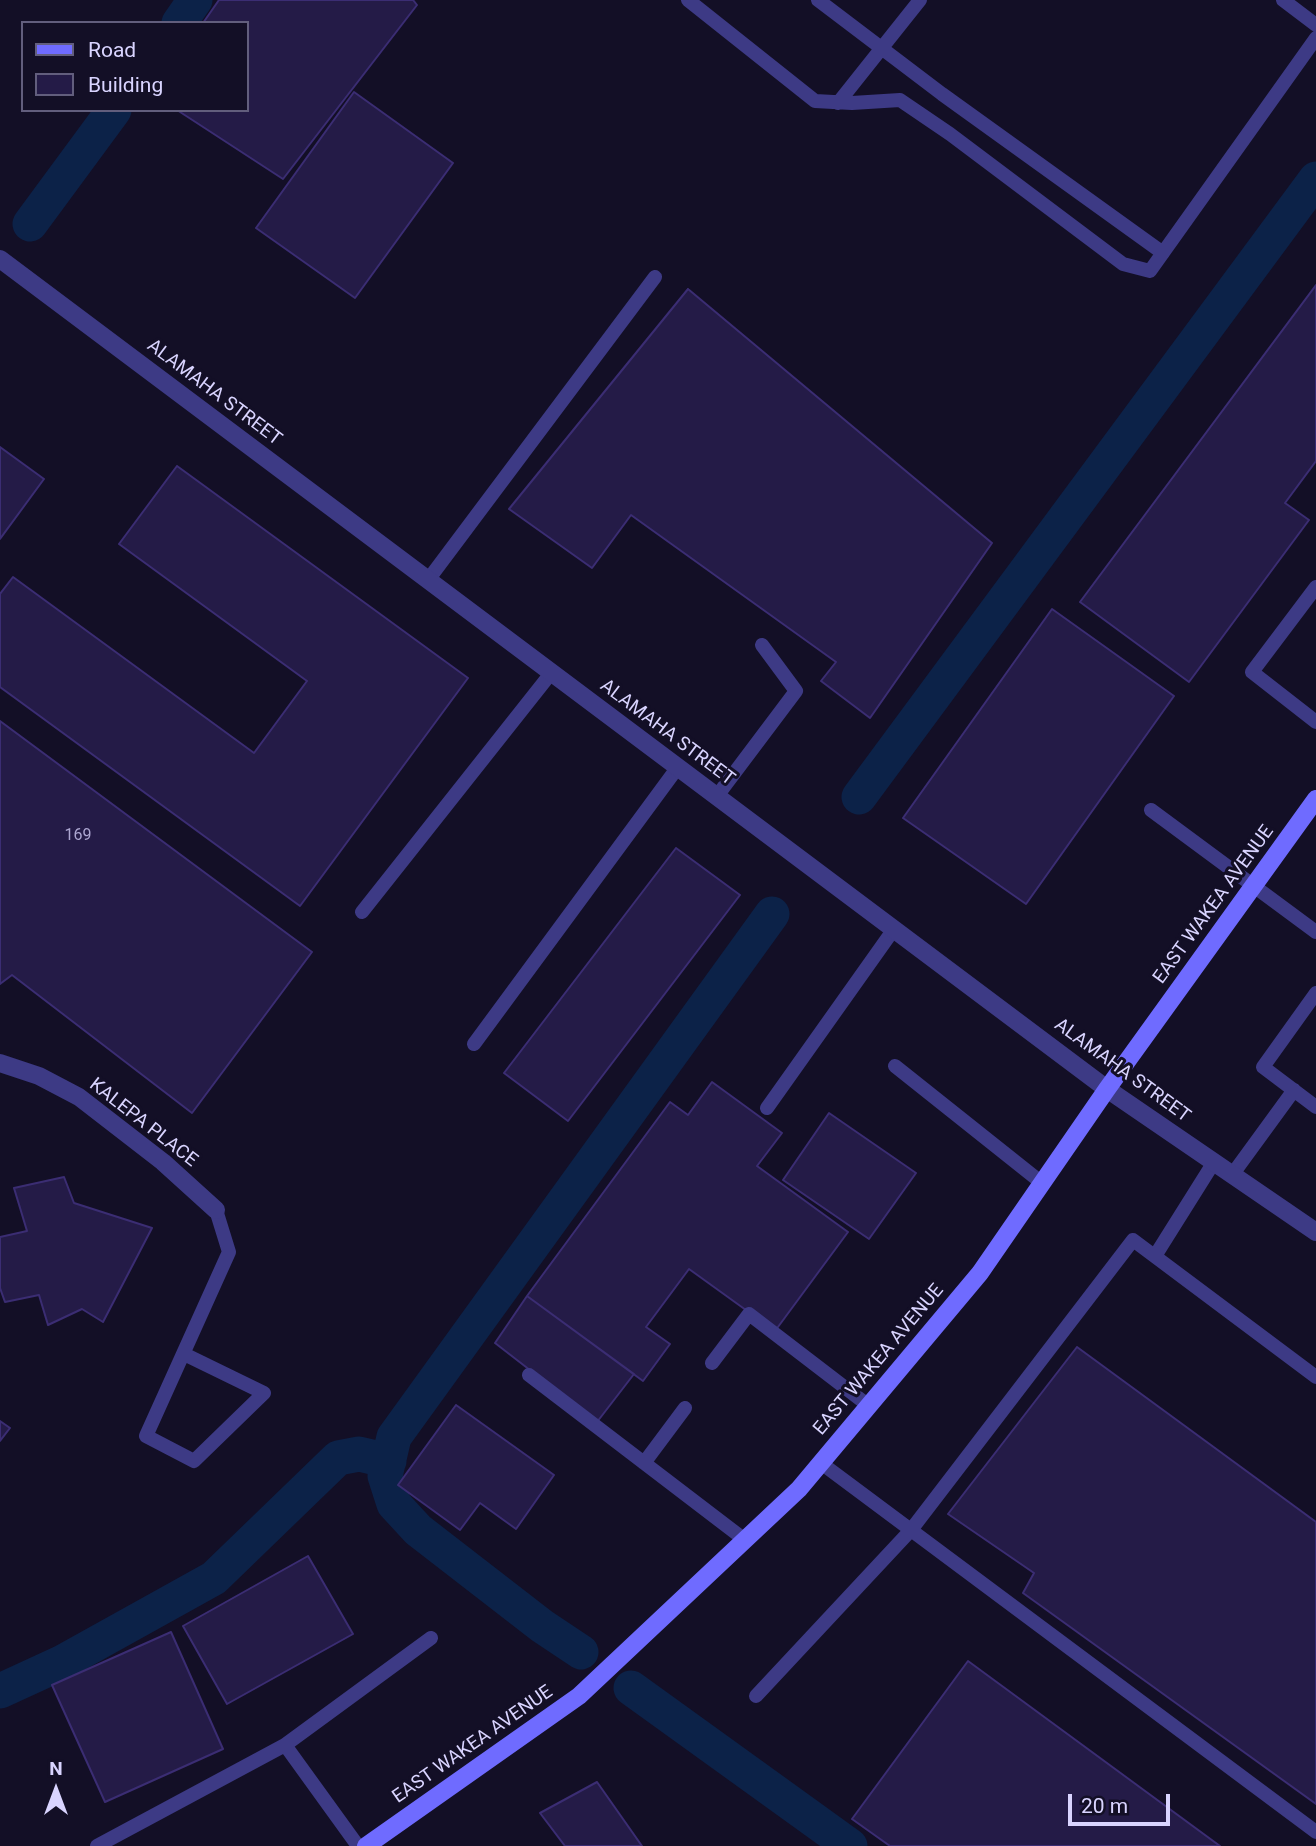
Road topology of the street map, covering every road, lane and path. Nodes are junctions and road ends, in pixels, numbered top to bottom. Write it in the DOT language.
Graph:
graph roads {
  1 [pos="688,0"];
  2 [pos="818,0"];
  3 [pos="920,0"];
  4 [pos="1283,0"];
  5 [pos="1316,25"];
  6 [pos="1316,38"];
  7 [pos="882,48"];
  8 [pos="838,103"];
  9 [pos="1163,253"];
  10 [pos="0,259"];
  11 [pos="655,276"];
  12 [pos="428,580"];
  13 [pos="1316,587"];
  14 [pos="762,645"];
  15 [pos="552,673"];
  16 [pos="1316,722"];
  17 [pos="678,767"];
  18 [pos="717,796"];
  19 [pos="1316,799"];
  20 [pos="1151,810"];
  21 [pos="1253,885"];
  22 [pos="362,912"];
  23 [pos="894,929"];
  24 [pos="1316,932"];
  25 [pos="1316,993"];
  26 [pos="474,1044"];
  27 [pos="894,1066"];
  28 [pos="2,1068"];
  29 [pos="1107,1089"];
  30 [pos="1294,1090"];
  31 [pos="1316,1107"];
  32 [pos="768,1108"];
  33 [pos="1214,1162"];
  34 [pos="1232,1175"];
  35 [pos="1042,1183"];
  36 [pos="216,1210"];
  37 [pos="1316,1232"];
  38 [pos="1155,1256"];
  39 [pos="184,1354"];
  40 [pos="712,1363"];
  41 [pos="529,1375"];
  42 [pos="1316,1377"];
  43 [pos="869,1406"];
  44 [pos="685,1408"];
  45 [pos="644,1463"];
  46 [pos="821,1463"];
  47 [pos="911,1530"];
  48 [pos="745,1540"];
  49 [pos="431,1638"];
  50 [pos="756,1696"];
  51 [pos="285,1745"];
  52 [pos="1316,1832"];
  53 [pos="97,1846"];
  54 [pos="358,1846"];
  55 [pos="366,1846"];
  1 -- 8 [label="lane"];
  2 -- 7 [label="lane"];
  3 -- 7 [label="lane"];
  4 -- 5 [label="lane"];
  6 -- 9 [label="lane"];
  7 -- 8 [label="lane"];
  7 -- 9 [label="lane"];
  8 -- 9 [label="lane"];
  10 -- 12 [label="street, ALAMAHA STREET"];
  11 -- 12 [label="lane"];
  12 -- 15 [label="street, ALAMAHA STREET"];
  13 -- 16 [label="lane"];
  14 -- 18 [label="lane"];
  15 -- 17 [label="street, ALAMAHA STREET"];
  15 -- 22 [label="lane"];
  17 -- 18 [label="street, ALAMAHA STREET"];
  17 -- 26 [label="lane"];
  18 -- 23 [label="street, ALAMAHA STREET"];
  19 -- 21 [label="street, EAST WAKEA AVENUE"];
  20 -- 21 [label="lane"];
  21 -- 24 [label="lane"];
  21 -- 29 [label="street, EAST WAKEA AVENUE"];
  23 -- 29 [label="street, ALAMAHA STREET"];
  23 -- 32 [label="lane"];
  25 -- 30 [label="lane"];
  27 -- 35 [label="lane"];
  28 -- 36 [label="street, KALEPA PLACE"];
  29 -- 33 [label="street, ALAMAHA STREET"];
  29 -- 35 [label="street, EAST WAKEA AVENUE"];
  30 -- 31 [label="lane"];
  30 -- 34 [label="lane"];
  33 -- 34 [label="street, ALAMAHA STREET"];
  33 -- 38 [label="lane"];
  34 -- 37 [label="street, ALAMAHA STREET"];
  35 -- 43 [label="street, EAST WAKEA AVENUE"];
  36 -- 39 [label="lane"];
  38 -- 42 [label="lane"];
  38 -- 47 [label="lane"];
  39 -- 39 [label="lane"];
  40 -- 43 [label="lane"];
  41 -- 45 [label="lane"];
  43 -- 46 [label="street, EAST WAKEA AVENUE"];
  44 -- 45 [label="lane"];
  45 -- 48 [label="lane"];
  46 -- 47 [label="lane"];
  46 -- 48 [label="street, EAST WAKEA AVENUE"];
  47 -- 50 [label="lane"];
  47 -- 52 [label="lane"];
  48 -- 55 [label="street, EAST WAKEA AVENUE"];
  49 -- 51 [label="lane"];
  51 -- 53 [label="lane"];
  51 -- 54 [label="lane"];
}
